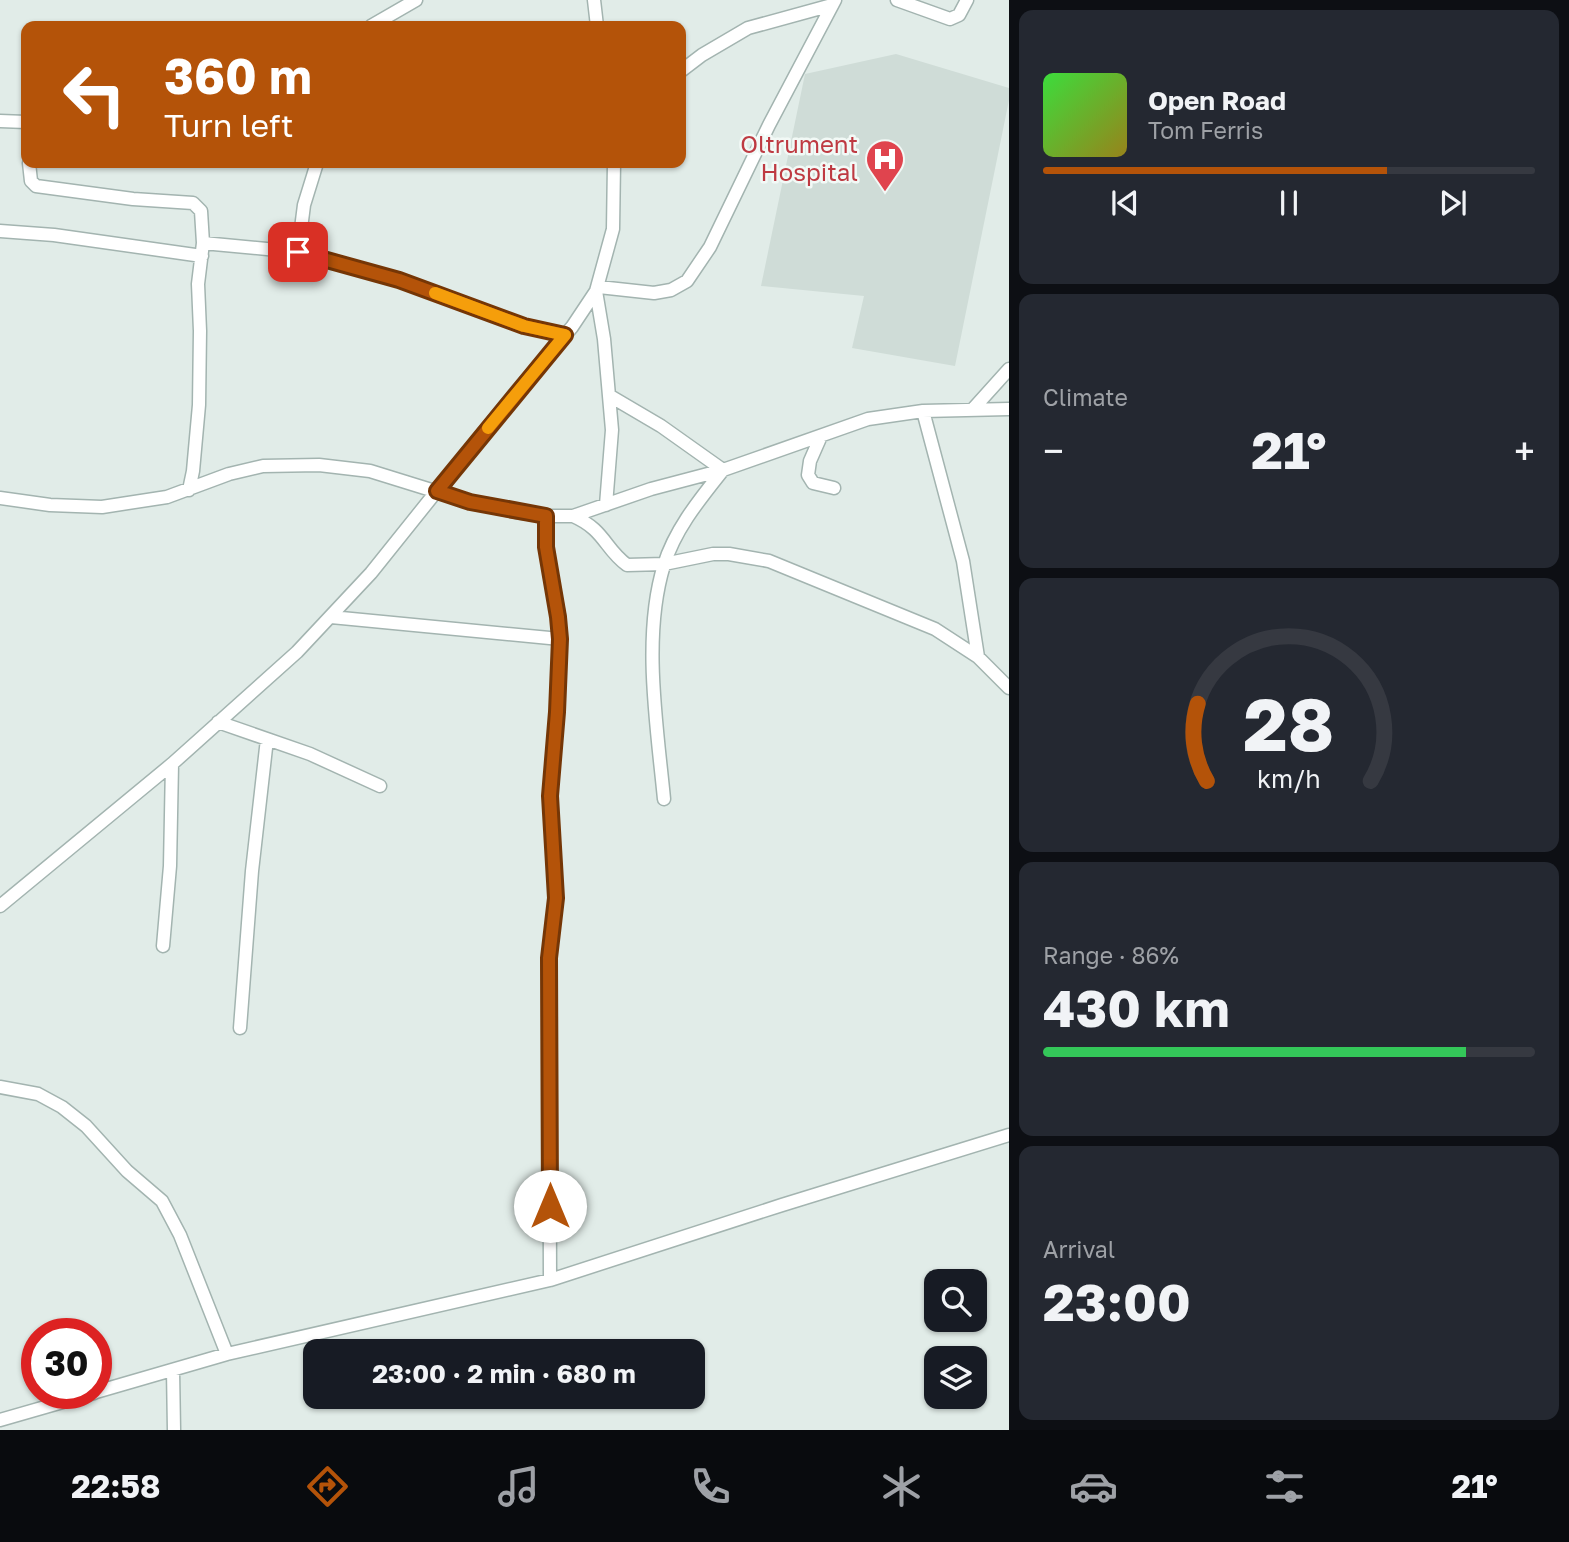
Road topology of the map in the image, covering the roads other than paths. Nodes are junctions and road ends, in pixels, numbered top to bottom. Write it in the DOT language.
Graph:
graph roads {
  1 [pos="416,0"];
  2 [pos="594,0"];
  3 [pos="897,0"];
  4 [pos="967,0"];
  5 [pos="833,3"];
  6 [pos="380,21"];
  7 [pos="596,21"];
  8 [pos="686,67"];
  9 [pos="0,121"];
  10 [pos="21,123"];
  11 [pos="30,168"];
  12 [pos="315,168"];
  13 [pos="614,168"];
  14 [pos="0,231"];
  15 [pos="203,250"];
  16 [pos="298,252"];
  17 [pos="598,289"];
  18 [pos="565,335"];
  19 [pos="1009,369"];
  20 [pos="610,396"];
  21 [pos="973,409"];
  22 [pos="1009,410"];
  23 [pos="923,411"];
  24 [pos="821,436"];
  25 [pos="723,470"];
  26 [pos="834,488"];
  27 [pos="190,490"];
  28 [pos="437,491"];
  29 [pos="0,498"];
  30 [pos="606,505"];
  31 [pos="546,516"];
  32 [pos="573,516"];
  33 [pos="664,564"];
  34 [pos="331,617"];
  35 [pos="560,639"];
  36 [pos="978,657"];
  37 [pos="1009,688"];
  38 [pos="218,722"];
  39 [pos="267,739"];
  40 [pos="172,764"];
  41 [pos="380,786"];
  42 [pos="664,799"];
  43 [pos="0,906"];
  44 [pos="163,946"];
  45 [pos="240,1028"];
  46 [pos="0,1087"];
  47 [pos="1009,1135"];
  48 [pos="550,1280"];
  49 [pos="227,1354"];
  50 [pos="173,1370"];
  51 [pos="112,1388"];
  52 [pos="39,1409"];
  53 [pos="0,1420"];
  54 [pos="174,1430"];
  1 -- 6 [label="street"];
  2 -- 7 [label="street"];
  3 -- 4 [label="street"];
  5 -- 8 [label="street"];
  5 -- 17 [label="street"];
  9 -- 10 [label="street"];
  11 -- 15 [label="street"];
  12 -- 16 [label="street"];
  13 -- 17 [label="street"];
  14 -- 15 [label="street"];
  15 -- 16 [label="street"];
  15 -- 27 [label="street"];
  16 -- 18 [label="street"];
  17 -- 18 [label="street"];
  17 -- 20 [label="street"];
  18 -- 28 [label="street"];
  19 -- 21 [label="street"];
  20 -- 25 [label="street"];
  20 -- 30 [label="street"];
  21 -- 22 [label="street"];
  21 -- 23 [label="street"];
  23 -- 24 [label="street"];
  23 -- 36 [label="street"];
  24 -- 25 [label="street"];
  24 -- 26 [label="street"];
  25 -- 30 [label="street"];
  25 -- 33 [label="street"];
  27 -- 28 [label="street"];
  27 -- 29 [label="street"];
  28 -- 31 [label="street"];
  28 -- 34 [label="street"];
  30 -- 32 [label="street"];
  31 -- 32 [label="street"];
  31 -- 35 [label="street"];
  32 -- 33 [label="street"];
  33 -- 36 [label="street"];
  33 -- 42 [label="street"];
  34 -- 35 [label="street"];
  34 -- 38 [label="street"];
  35 -- 48 [label="street"];
  36 -- 37 [label="street"];
  38 -- 39 [label="street"];
  38 -- 40 [label="street"];
  39 -- 41 [label="street"];
  39 -- 45 [label="street"];
  40 -- 43 [label="street"];
  40 -- 44 [label="street"];
  46 -- 49 [label="street"];
  47 -- 48 [label="street"];
  48 -- 49 [label="street"];
  49 -- 50 [label="street"];
  50 -- 51 [label="street"];
  50 -- 54 [label="street"];
  52 -- 53 [label="street"];
}
